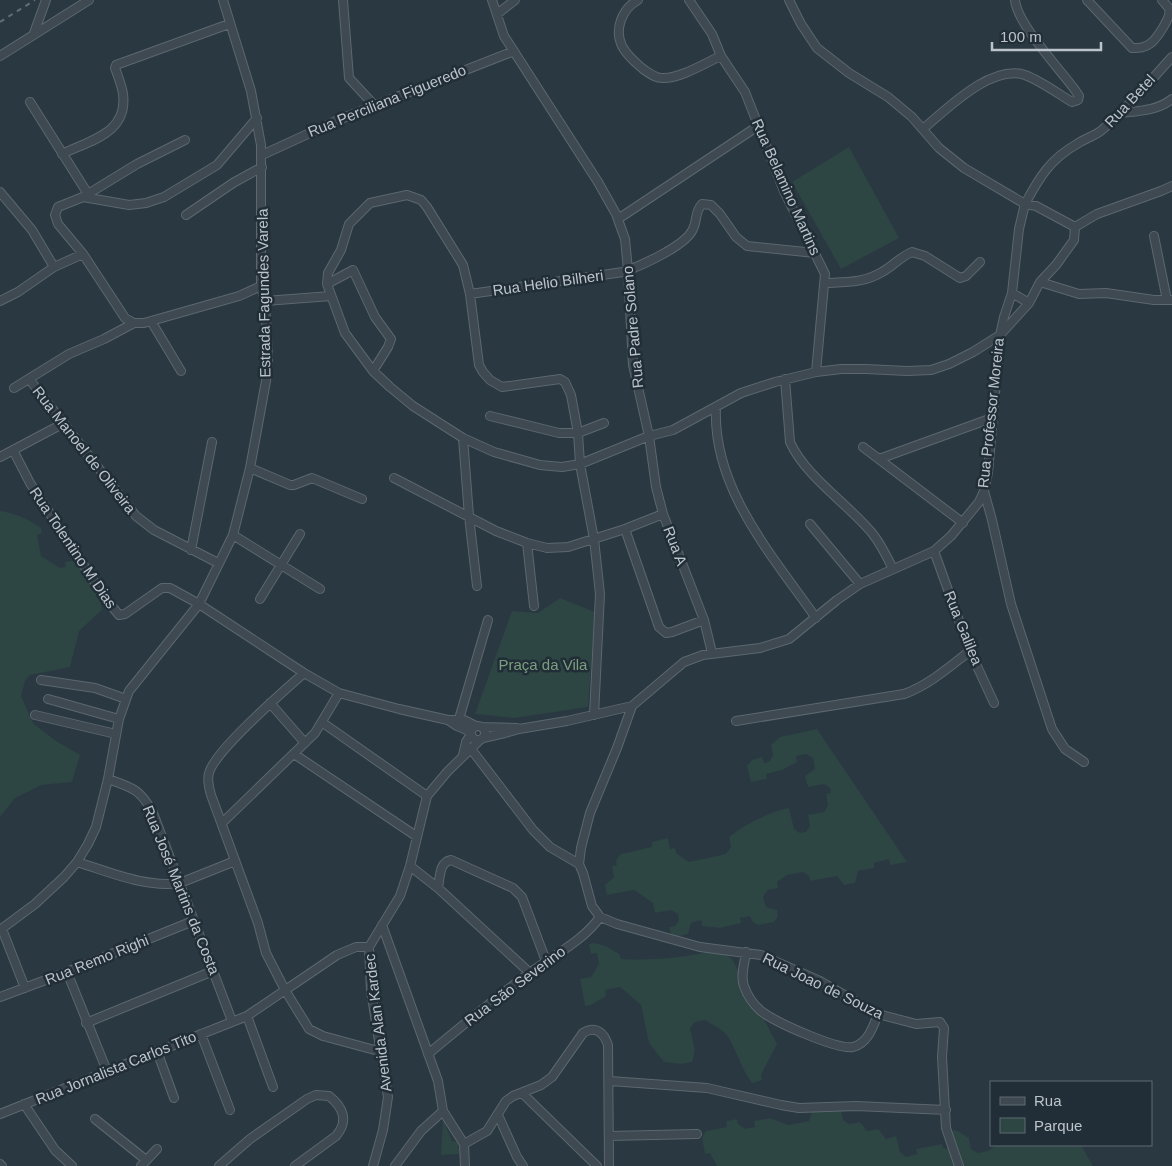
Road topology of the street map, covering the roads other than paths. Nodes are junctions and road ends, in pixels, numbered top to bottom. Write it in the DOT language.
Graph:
graph roads {
  1 [pos="46,0"];
  2 [pos="89,0"];
  3 [pos="223,0"];
  4 [pos="343,0"];
  5 [pos="492,0"];
  6 [pos="515,0"];
  7 [pos="638,0"];
  8 [pos="689,0"];
  9 [pos="789,0"];
  10 [pos="1015,0"];
  11 [pos="1087,0"];
  12 [pos="1162,0"];
  13 [pos="497,14"];
  14 [pos="229,24"];
  15 [pos="34,34"];
  16 [pos="514,51"];
  17 [pos="0,56"];
  18 [pos="721,56"];
  19 [pos="1172,56"];
  20 [pos="1172,99"];
  21 [pos="30,102"];
  22 [pos="375,106"];
  23 [pos="1120,113"];
  24 [pos="257,118"];
  25 [pos="758,126"];
  26 [pos="922,129"];
  27 [pos="185,140"];
  28 [pos="62,154"];
  29 [pos="262,155"];
  30 [pos="262,168"];
  31 [pos="1172,186"];
  32 [pos="0,192"];
  33 [pos="86,195"];
  34 [pos="1025,204"];
  35 [pos="186,215"];
  36 [pos="618,219"];
  37 [pos="1075,227"];
  38 [pos="1154,236"];
  39 [pos="815,253"];
  40 [pos="82,254"];
  41 [pos="980,262"];
  42 [pos="54,267"];
  43 [pos="628,270"];
  44 [pos="1040,282"];
  45 [pos="825,283"];
  46 [pos="327,284"];
  47 [pos="261,286"];
  48 [pos="0,291"];
  49 [pos="1012,293"];
  50 [pos="470,294"];
  51 [pos="331,296"];
  52 [pos="2,300"];
  53 [pos="1169,300"];
  54 [pos="265,301"];
  55 [pos="1029,303"];
  56 [pos="151,321"];
  57 [pos="134,323"];
  58 [pos="1000,335"];
  59 [pos="181,371"];
  60 [pos="373,371"];
  61 [pos="816,372"];
  62 [pos="29,379"];
  63 [pos="785,379"];
  64 [pos="14,388"];
  65 [pos="716,407"];
  66 [pos="490,416"];
  67 [pos="992,418"];
  68 [pos="64,423"];
  69 [pos="604,423"];
  70 [pos="578,433"];
  71 [pos="649,436"];
  72 [pos="463,438"];
  73 [pos="212,442"];
  74 [pos="864,447"];
  75 [pos="13,450"];
  76 [pos="0,457"];
  77 [pos="879,459"];
  78 [pos="580,464"];
  79 [pos="250,468"];
  80 [pos="394,478"];
  81 [pos="984,491"];
  82 [pos="362,500"];
  83 [pos="663,514"];
  84 [pos="469,516"];
  85 [pos="963,523"];
  86 [pos="810,524"];
  87 [pos="625,529"];
  88 [pos="300,534"];
  89 [pos="233,535"];
  90 [pos="594,539"];
  91 [pos="527,543"];
  92 [pos="191,550"];
  93 [pos="934,551"];
  94 [pos="218,563"];
  95 [pos="280,565"];
  96 [pos="893,569"];
  97 [pos="860,584"];
  98 [pos="477,586"];
  99 [pos="320,589"];
  100 [pos="260,600"];
  101 [pos="199,604"];
  102 [pos="534,606"];
  103 [pos="816,618"];
  104 [pos="488,620"];
  105 [pos="704,620"];
  106 [pos="970,651"];
  107 [pos="712,653"];
  108 [pos="304,673"];
  109 [pos="41,680"];
  110 [pos="339,693"];
  111 [pos="126,698"];
  112 [pos="48,699"];
  113 [pos="270,703"];
  114 [pos="994,703"];
  115 [pos="632,706"];
  116 [pos="35,715"];
  117 [pos="594,715"];
  118 [pos="119,719"];
  119 [pos="459,719"];
  120 [pos="448,720"];
  121 [pos="736,721"];
  122 [pos="323,722"];
  123 [pos="519,729"];
  124 [pos="475,730"];
  125 [pos="116,734"];
  126 [pos="481,739"];
  127 [pos="305,743"];
  128 [pos="471,749"];
  129 [pos="294,754"];
  130 [pos="463,755"];
  131 [pos="1084,762"];
  132 [pos="108,779"];
  133 [pos="427,796"];
  134 [pos="222,823"];
  135 [pos="416,836"];
  136 [pos="235,861"];
  137 [pos="78,862"];
  138 [pos="579,864"];
  139 [pos="410,866"];
  140 [pos="180,883"];
  141 [pos="438,888"];
  142 [pos="600,917"];
  143 [pos="193,921"];
  144 [pos="382,925"];
  145 [pos="1,930"];
  146 [pos="369,947"];
  147 [pos="746,952"];
  148 [pos="546,961"];
  149 [pos="213,971"];
  150 [pos="67,972"];
  151 [pos="530,973"];
  152 [pos="25,988"];
  153 [pos="285,990"];
  154 [pos="0,997"];
  155 [pos="878,1014"];
  156 [pos="247,1016"];
  157 [pos="232,1021"];
  158 [pos="86,1023"];
  159 [pos="202,1034"];
  160 [pos="157,1051"];
  161 [pos="382,1052"];
  162 [pos="428,1054"];
  163 [pos="107,1071"];
  164 [pos="610,1081"];
  165 [pos="273,1087"];
  166 [pos="522,1093"];
  167 [pos="174,1098"];
  168 [pos="24,1104"];
  169 [pos="230,1110"];
  170 [pos="946,1110"];
  171 [pos="443,1111"];
  172 [pos="1,1112"];
  173 [pos="498,1115"];
  174 [pos="95,1118"];
  175 [pos="697,1134"];
  176 [pos="609,1136"];
  177 [pos="464,1144"];
  178 [pos="157,1149"];
  179 [pos="144,1163"];
  180 [pos="72,1166"];
  181 [pos="219,1166"];
  182 [pos="295,1166"];
  183 [pos="373,1166"];
  184 [pos="395,1166"];
  185 [pos="465,1166"];
  186 [pos="523,1166"];
  187 [pos="597,1166"];
  188 [pos="609,1166"];
  189 [pos="959,1166"];
  1 -- 15 [label="street"];
  2 -- 15 [label="street"];
  3 -- 14 [label="street, Estrada Fagundes Varela"];
  4 -- 22 [label="street"];
  5 -- 13 [label="street, Rua Padre Solano"];
  6 -- 13 [label="street"];
  7 -- 18 [label="street"];
  8 -- 18 [label="street, Rua Belamino Martins"];
  9 -- 26 [label="street"];
  10 -- 26 [label="street"];
  11 -- 12 [label="street"];
  13 -- 16 [label="street, Rua Padre Solano"];
  14 -- 24 [label="street, Estrada Fagundes Varela"];
  14 -- 28 [label="street"];
  15 -- 17 [label="street"];
  16 -- 22 [label="street, Rua Perciliana Figueredo"];
  16 -- 36 [label="street, Rua Padre Solano"];
  18 -- 25 [label="street, Rua Belamino Martins"];
  19 -- 23 [label="street, Rua Betel"];
  20 -- 23 [label="street"];
  21 -- 28 [label="street"];
  22 -- 29 [label="street, Rua Perciliana Figueredo"];
  23 -- 34 [label="street, Rua Betel"];
  24 -- 29 [label="street, Estrada Fagundes Varela"];
  24 -- 33 [label="street"];
  25 -- 36 [label="street"];
  25 -- 39 [label="street, Rua Belamino Martins"];
  26 -- 34 [label="street"];
  27 -- 33 [label="street"];
  28 -- 33 [label="street"];
  29 -- 30 [label="street, Estrada Fagundes Varela"];
  30 -- 35 [label="street"];
  30 -- 47 [label="street, Estrada Fagundes Varela"];
  31 -- 37 [label="street"];
  32 -- 42 [label="street"];
  33 -- 40 [label="street"];
  34 -- 37 [label="street"];
  34 -- 49 [label="street, Rua Professor Moreira"];
  36 -- 43 [label="street, Rua Padre Solano"];
  37 -- 44 [label="street"];
  38 -- 53 [label="street"];
  39 -- 43 [label="street, Rua Helio Bilheri"];
  39 -- 45 [label="street, Rua Belamino Martins"];
  40 -- 42 [label="street"];
  40 -- 57 [label="street"];
  41 -- 45 [label="street"];
  42 -- 52 [label="street"];
  43 -- 50 [label="street, Rua Helio Bilheri"];
  43 -- 71 [label="street, Rua Padre Solano"];
  44 -- 53 [label="street"];
  44 -- 55 [label="street"];
  45 -- 61 [label="street, Rua Belamino Martins"];
  46 -- 50 [label="street"];
  46 -- 51 [label="street"];
  46 -- 60 [label="street"];
  47 -- 54 [label="street, Estrada Fagundes Varela"];
  47 -- 56 [label="street"];
  48 -- 52 [label="street"];
  49 -- 55 [label="street"];
  49 -- 58 [label="street, Rua Professor Moreira"];
  50 -- 70 [label="street"];
  51 -- 54 [label="street"];
  51 -- 60 [label="street"];
  54 -- 79 [label="street, Estrada Fagundes Varela"];
  55 -- 58 [label="street"];
  56 -- 57 [label="street"];
  56 -- 59 [label="street"];
  57 -- 62 [label="street"];
  58 -- 61 [label="street"];
  58 -- 67 [label="street, Rua Professor Moreira"];
  60 -- 72 [label="street"];
  61 -- 63 [label="street"];
  62 -- 64 [label="street"];
  62 -- 68 [label="street, Rua Manoel de Oliveira"];
  63 -- 65 [label="street"];
  63 -- 96 [label="street"];
  65 -- 71 [label="street"];
  65 -- 103 [label="street"];
  66 -- 70 [label="street"];
  67 -- 77 [label="street"];
  67 -- 81 [label="street, Rua Professor Moreira"];
  68 -- 75 [label="street"];
  68 -- 92 [label="street, Rua Manoel de Oliveira"];
  69 -- 70 [label="street"];
  70 -- 78 [label="street"];
  71 -- 78 [label="street"];
  71 -- 83 [label="street, Rua A"];
  72 -- 78 [label="street"];
  72 -- 84 [label="street"];
  73 -- 92 [label="street"];
  74 -- 77 [label="street"];
  75 -- 76 [label="street"];
  75 -- 101 [label="street, Rua Tolentino M Dias"];
  77 -- 85 [label="street"];
  78 -- 90 [label="street"];
  79 -- 82 [label="street"];
  79 -- 89 [label="street, Estrada Fagundes Varela"];
  80 -- 84 [label="street"];
  81 -- 85 [label="street, Rua Professor Moreira"];
  81 -- 131 [label="street"];
  83 -- 87 [label="street"];
  83 -- 105 [label="street, Rua A"];
  84 -- 91 [label="street"];
  84 -- 98 [label="street"];
  85 -- 93 [label="street, Rua Professor Moreira"];
  86 -- 97 [label="street"];
  87 -- 90 [label="street"];
  87 -- 105 [label="street"];
  88 -- 95 [label="street"];
  89 -- 94 [label="street, Estrada Fagundes Varela"];
  89 -- 95 [label="street"];
  90 -- 91 [label="street"];
  90 -- 117 [label="street"];
  91 -- 102 [label="street"];
  92 -- 94 [label="street, Rua Manoel de Oliveira"];
  93 -- 96 [label="street, Rua Professor Moreira"];
  93 -- 106 [label="street, Rua Galilea"];
  94 -- 101 [label="street, Estrada Fagundes Varela"];
  95 -- 99 [label="street"];
  95 -- 100 [label="street"];
  96 -- 97 [label="street, Rua Professor Moreira"];
  97 -- 103 [label="street, Rua Professor Moreira"];
  101 -- 108 [label="street"];
  101 -- 111 [label="street, Estrada Fagundes Varela"];
  103 -- 107 [label="street, Rua Professor Moreira"];
  104 -- 119 [label="street"];
  105 -- 107 [label="street, Rua A"];
  106 -- 114 [label="street, Rua Galilea"];
  106 -- 121 [label="street"];
  107 -- 115 [label="street, Rua Professor Moreira"];
  108 -- 110 [label="street"];
  108 -- 113 [label="street"];
  109 -- 111 [label="street"];
  110 -- 120 [label="street"];
  110 -- 122 [label="street"];
  111 -- 118 [label="street, Estrada Fagundes Varela"];
  112 -- 118 [label="street"];
  113 -- 127 [label="street"];
  113 -- 134 [label="street"];
  115 -- 117 [label="street, Rua Professor Moreira"];
  115 -- 138 [label="street"];
  116 -- 125 [label="street"];
  117 -- 123 [label="street, Rua Professor Moreira"];
  118 -- 125 [label="street, Estrada Fagundes Varela"];
  119 -- 120 [label="street"];
  119 -- 124 [label="street"];
  120 -- 124 [label="street"];
  122 -- 127 [label="street"];
  122 -- 133 [label="street"];
  123 -- 124 [label="street, Rua Professor Moreira"];
  123 -- 126 [label="street, Rua Professor Moreira"];
  124 -- 126 [label="street"];
  124 -- 126 [label="street"];
  124 -- 130 [label="street"];
  125 -- 132 [label="street, Estrada Fagundes Varela"];
  126 -- 128 [label="street"];
  127 -- 129 [label="street"];
  128 -- 130 [label="street"];
  128 -- 138 [label="street"];
  129 -- 134 [label="street"];
  129 -- 135 [label="street"];
  130 -- 133 [label="street, Avenida Alan Kardec"];
  132 -- 137 [label="street, Estrada Fagundes Varela"];
  132 -- 140 [label="street, Rua José Martins da Costa"];
  133 -- 135 [label="street, Avenida Alan Kardec"];
  134 -- 136 [label="street"];
  135 -- 139 [label="street, Avenida Alan Kardec"];
  136 -- 140 [label="street"];
  136 -- 153 [label="street"];
  137 -- 140 [label="street"];
  137 -- 145 [label="street, Estrada Fagundes Varela"];
  138 -- 142 [label="street"];
  139 -- 141 [label="street"];
  139 -- 144 [label="street, Avenida Alan Kardec"];
  140 -- 143 [label="street, Rua José Martins da Costa"];
  141 -- 148 [label="street"];
  141 -- 151 [label="street"];
  142 -- 147 [label="street, Rua Joao de Souza"];
  142 -- 148 [label="street, Rua São Severino"];
  143 -- 149 [label="street, Rua José Martins da Costa"];
  143 -- 150 [label="street, Rua Remo Righi"];
  144 -- 146 [label="street, Avenida Alan Kardec"];
  144 -- 162 [label="street"];
  145 -- 152 [label="street"];
  146 -- 153 [label="street, Rua Jornalista Carlos Tito"];
  146 -- 161 [label="street, Avenida Alan Kardec"];
  147 -- 155 [label="street, Rua Joao de Souza"];
  147 -- 155 [label="street"];
  148 -- 151 [label="street, Rua São Severino"];
  149 -- 157 [label="street, Rua José Martins da Costa"];
  149 -- 158 [label="street"];
  150 -- 152 [label="street, Rua Remo Righi"];
  150 -- 158 [label="street"];
  151 -- 162 [label="street, Rua São Severino"];
  152 -- 154 [label="street, Rua Remo Righi"];
  153 -- 156 [label="street, Rua Jornalista Carlos Tito"];
  153 -- 161 [label="street"];
  155 -- 170 [label="street, Rua Joao de Souza"];
  156 -- 157 [label="street, Rua Jornalista Carlos Tito"];
  156 -- 165 [label="street"];
  157 -- 159 [label="street, Rua Jornalista Carlos Tito"];
  158 -- 163 [label="street"];
  159 -- 160 [label="street, Rua Jornalista Carlos Tito"];
  159 -- 169 [label="street"];
  160 -- 163 [label="street, Rua Jornalista Carlos Tito"];
  160 -- 167 [label="street"];
  161 -- 183 [label="street, Avenida Alan Kardec"];
  162 -- 171 [label="street"];
  163 -- 168 [label="street, Rua Jornalista Carlos Tito"];
  164 -- 166 [label="street"];
  164 -- 170 [label="street"];
  164 -- 176 [label="street"];
  166 -- 173 [label="street"];
  166 -- 187 [label="street"];
  168 -- 172 [label="street, Rua Jornalista Carlos Tito"];
  168 -- 180 [label="street"];
  170 -- 189 [label="street"];
  171 -- 177 [label="street"];
  171 -- 184 [label="street"];
  173 -- 177 [label="street"];
  173 -- 186 [label="street"];
  174 -- 179 [label="street"];
  175 -- 176 [label="street"];
  176 -- 188 [label="street"];
  177 -- 185 [label="street"];
  178 -- 179 [label="street"];
  181 -- 182 [label="street"];
}
